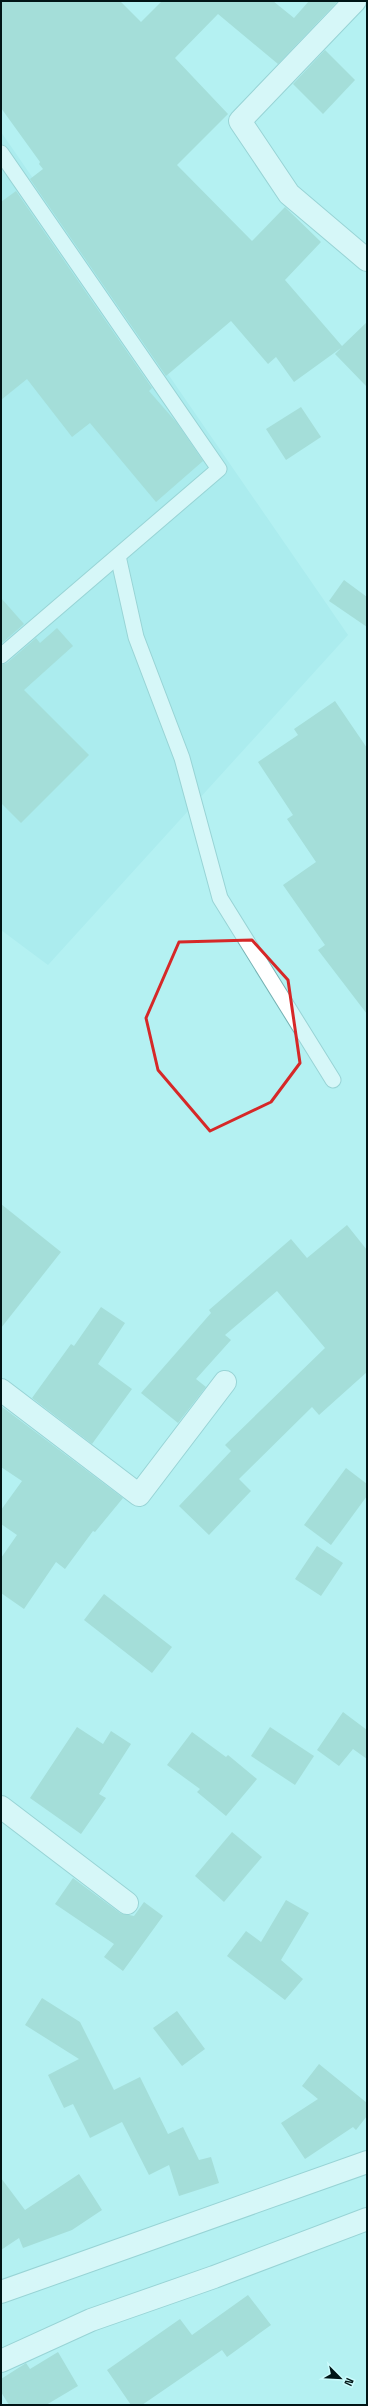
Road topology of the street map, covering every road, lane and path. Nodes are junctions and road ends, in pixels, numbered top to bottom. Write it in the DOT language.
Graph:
graph roads {
  1 [pos="355,1"];
  2 [pos="1,153"];
  3 [pos="367,260"];
  4 [pos="118,556"];
  5 [pos="1,656"];
  6 [pos="333,1080"];
  7 [pos="225,1382"];
  8 [pos="1,1390"];
  9 [pos="1,1806"];
  10 [pos="127,1903"];
  11 [pos="367,2162"];
  12 [pos="367,2219"];
  13 [pos="1,2292"];
  14 [pos="1,2361"];
  1 -- 3 [label="street"];
  2 -- 4 [label="lane"];
  4 -- 5 [label="lane"];
  4 -- 6 [label="lane"];
  7 -- 8 [label="street"];
  9 -- 10 [label="street"];
  11 -- 13 [label="street"];
  12 -- 14 [label="street"];
}
